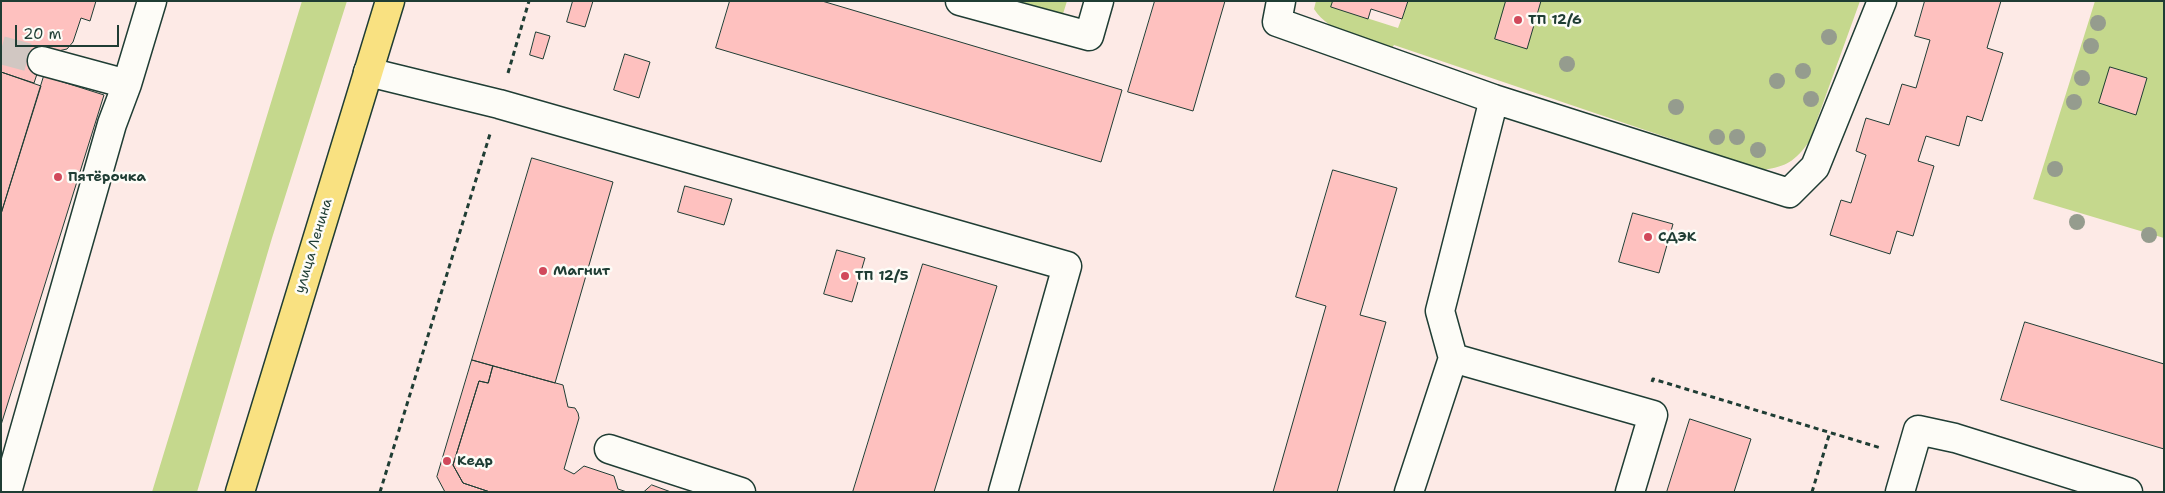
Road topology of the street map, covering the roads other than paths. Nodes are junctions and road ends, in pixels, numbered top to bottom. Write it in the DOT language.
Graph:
graph roads {
  1 [pos="152,1"];
  2 [pos="390,1"];
  3 [pos="960,1"];
  4 [pos="1099,1"];
  5 [pos="1281,1"];
  6 [pos="1882,1"];
  7 [pos="42,61"];
  8 [pos="368,72"];
  9 [pos="127,84"];
  10 [pos="1494,99"];
  11 [pos="1453,358"];
  12 [pos="609,448"];
  13 [pos="7,492"];
  14 [pos="240,492"];
  15 [pos="741,492"];
  16 [pos="1002,492"];
  17 [pos="1409,492"];
  18 [pos="1630,492"];
  19 [pos="1900,492"];
  20 [pos="2128,492"];
  1 -- 9 [label="lane"];
  2 -- 8 [label="main road, улица Ленина"];
  3 -- 4 [label="lane"];
  5 -- 10 [label="lane"];
  6 -- 10 [label="lane"];
  7 -- 9 [label="lane"];
  8 -- 14 [label="main road, улица Ленина"];
  8 -- 16 [label="lane"];
  9 -- 13 [label="lane"];
  10 -- 11 [label="lane"];
  11 -- 17 [label="lane"];
  11 -- 18 [label="lane"];
  12 -- 15 [label="lane"];
  19 -- 20 [label="lane"];
}
